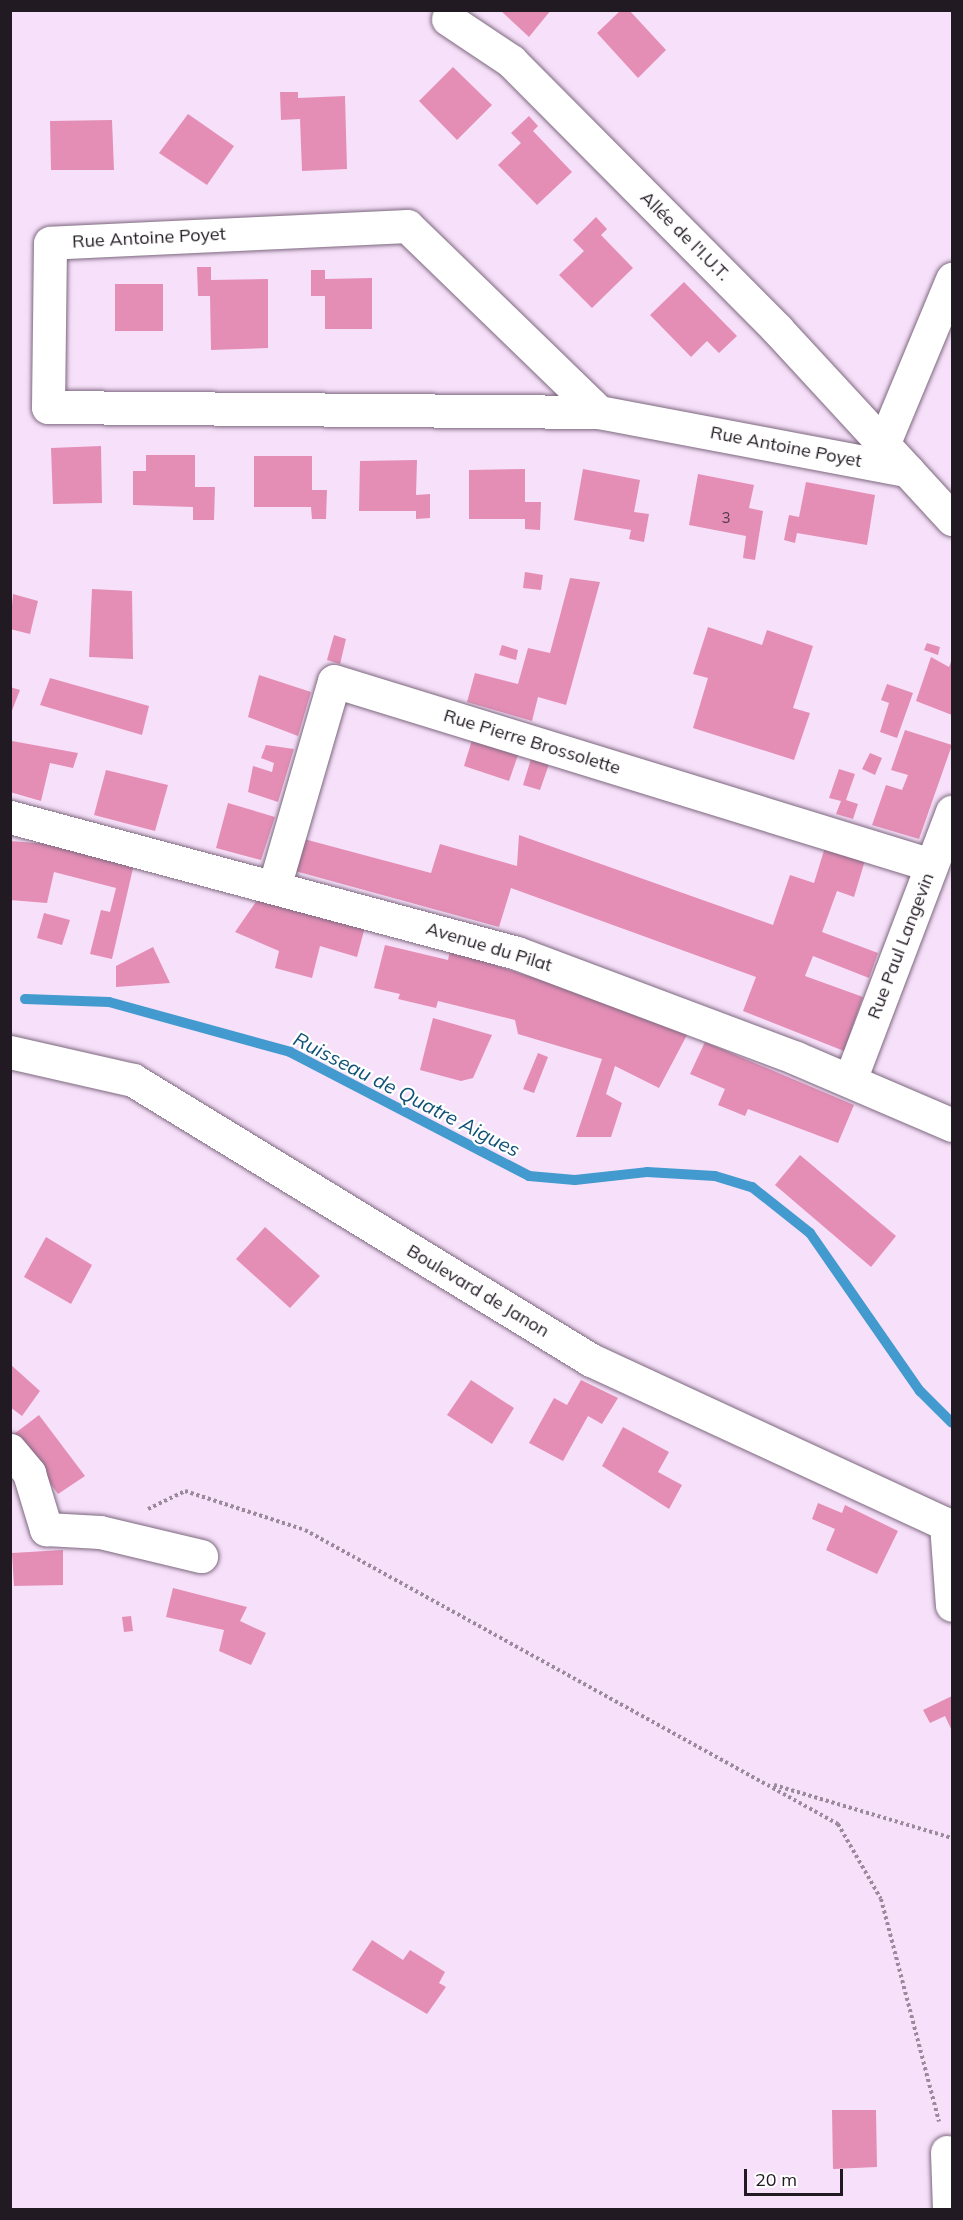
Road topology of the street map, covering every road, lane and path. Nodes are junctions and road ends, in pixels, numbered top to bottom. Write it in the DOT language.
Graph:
graph roads {
  1 [pos="448,19"];
  2 [pos="952,279"];
  3 [pos="599,412"];
  4 [pos="883,445"];
  5 [pos="907,470"];
  6 [pos="952,519"];
  7 [pos="952,812"];
  8 [pos="10,817"];
  9 [pos="931,866"];
  10 [pos="275,884"];
  11 [pos="10,1052"];
  12 [pos="850,1080"];
  13 [pos="952,1125"];
  14 [pos="10,1450"];
  15 [pos="950,1524"];
  16 [pos="100,1532"];
  17 [pos="201,1556"];
  18 [pos="952,1605"];
  19 [pos="768,1783"];
  20 [pos="952,1838"];
  21 [pos="947,2152"];
  22 [pos="949,2210"];
  1 -- 4 [label="street, Allée de l'I.U.T."];
  2 -- 4 [label="street"];
  3 -- 3 [label="street, Rue Antoine Poyet"];
  3 -- 5 [label="street, Rue Antoine Poyet"];
  4 -- 5 [label="street, Allée de l'I.U.T."];
  5 -- 6 [label="street"];
  7 -- 9 [label="street, Rue Paul Langevin"];
  8 -- 10 [label="street, Avenue du Pilat"];
  9 -- 10 [label="street, Rue Pierre Brossolette"];
  9 -- 12 [label="street, Rue Paul Langevin"];
  10 -- 12 [label="street, Avenue du Pilat"];
  11 -- 15 [label="street, Boulevard de Janon"];
  12 -- 13 [label="street, Avenue du Pilat"];
  14 -- 16 [label="street"];
  15 -- 18 [label="street"];
  16 -- 17 [label="street"];
  16 -- 19 [label="path"];
  19 -- 20 [label="path"];
  19 -- 21 [label="path"];
  21 -- 22 [label="street"];
}
